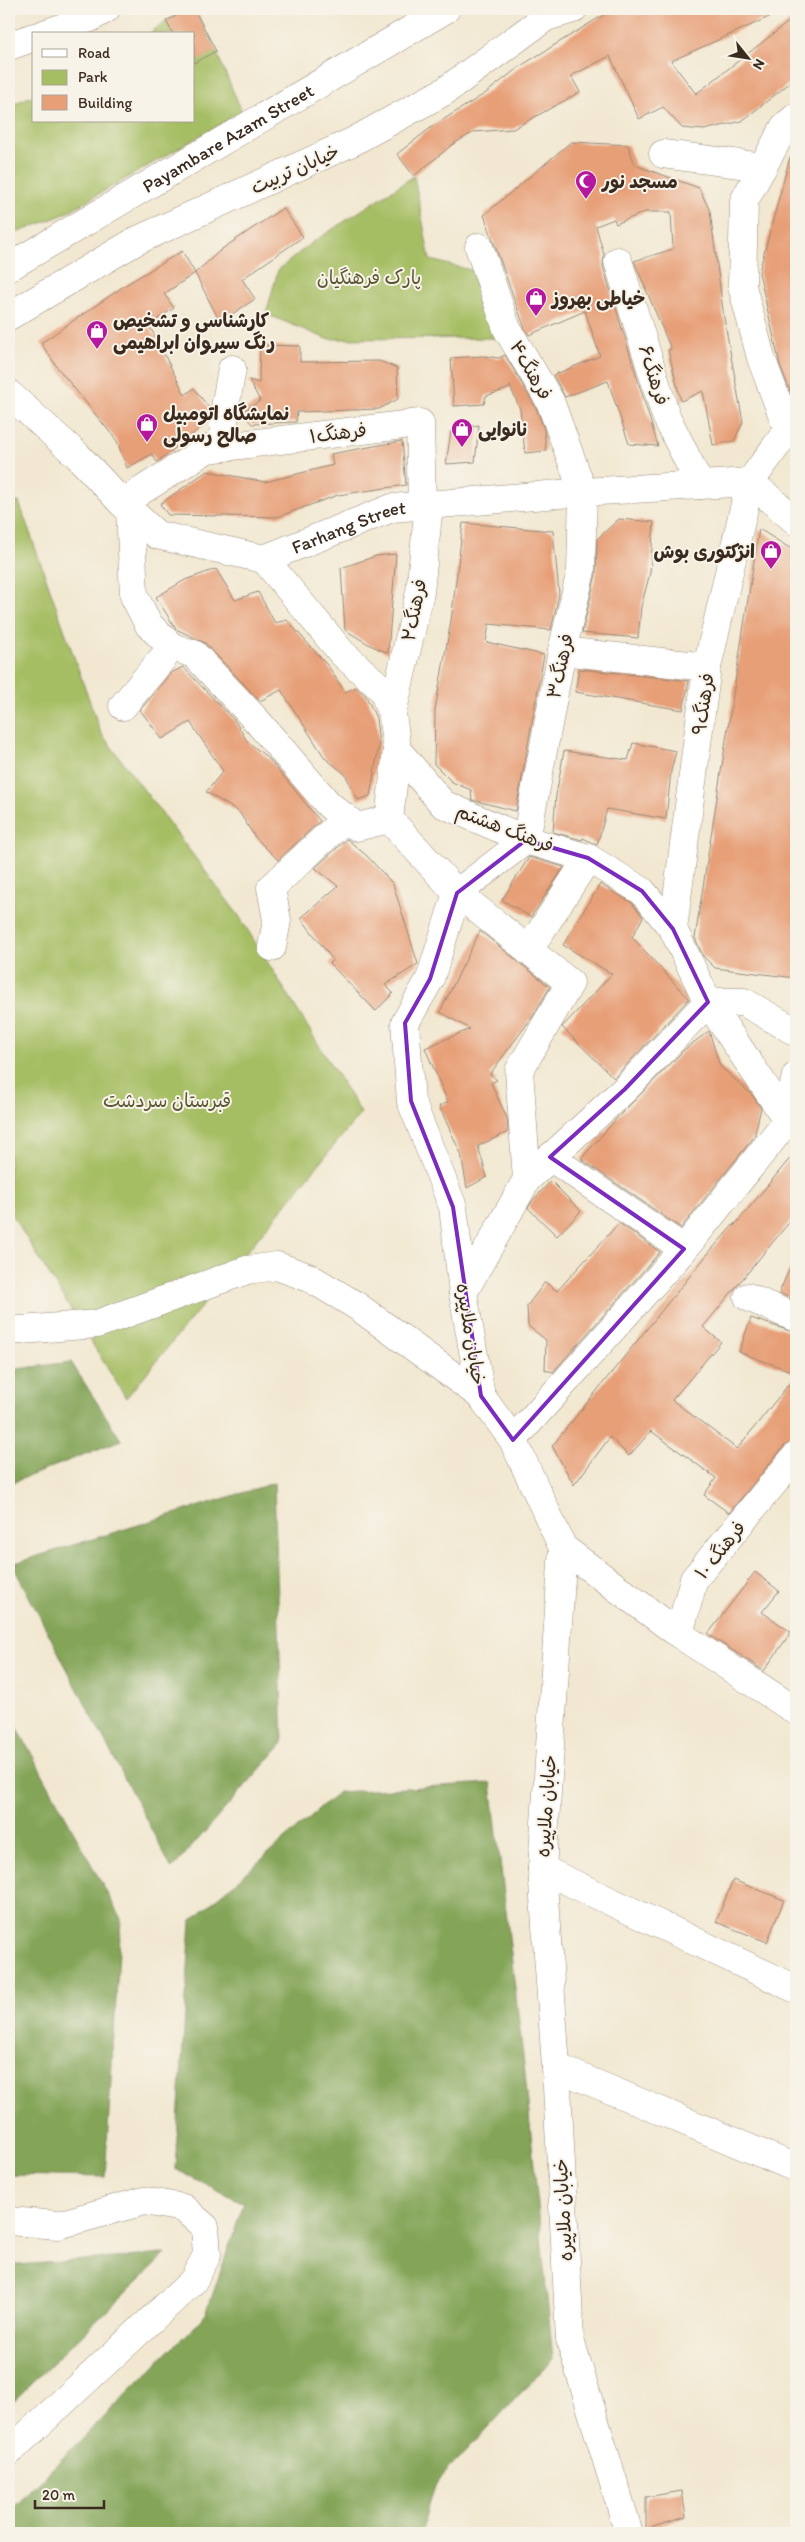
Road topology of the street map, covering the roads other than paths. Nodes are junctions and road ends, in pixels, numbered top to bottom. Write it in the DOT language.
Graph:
graph roads {
  1 [pos="106,9"];
  2 [pos="446,9"];
  3 [pos="572,9"];
  4 [pos="50,32"];
  5 [pos="32,38"];
  6 [pos="9,46"];
  7 [pos="796,117"];
  8 [pos="663,154"];
  9 [pos="762,166"];
  10 [pos="479,247"];
  11 [pos="618,261"];
  12 [pos="9,267"];
  13 [pos="9,316"];
  14 [pos="232,369"];
  15 [pos="9,394"];
  16 [pos="420,423"];
  17 [pos="792,429"];
  18 [pos="224,447"];
  19 [pos="750,482"];
  20 [pos="700,485"];
  21 [pos="583,492"];
  22 [pos="126,505"];
  23 [pos="425,505"];
  24 [pos="796,521"];
  25 [pos="264,559"];
  26 [pos="172,646"];
  27 [pos="562,651"];
  28 [pos="707,667"];
  29 [pos="123,706"];
  30 [pos="392,714"];
  31 [pos="397,750"];
  32 [pos="346,818"];
  33 [pos="389,820"];
  34 [pos="526,840"];
  35 [pos="588,858"];
  36 [pos="457,893"];
  37 [pos="673,929"];
  38 [pos="272,947"];
  39 [pos="528,951"];
  40 [pos="708,1002"];
  41 [pos="796,1032"];
  42 [pos="796,1076"];
  43 [pos="796,1087"];
  44 [pos="792,1115"];
  45 [pos="550,1157"];
  46 [pos="527,1179"];
  47 [pos="684,1249"];
  48 [pos="463,1293"];
  49 [pos="748,1297"];
  50 [pos="796,1318"];
  51 [pos="9,1332"];
  52 [pos="481,1396"];
  53 [pos="513,1440"];
  54 [pos="796,1456"];
  55 [pos="562,1548"];
  56 [pos="678,1634"];
  57 [pos="796,1711"];
  58 [pos="542,1869"];
  59 [pos="796,1989"];
  60 [pos="556,2067"];
  61 [pos="796,2168"];
  62 [pos="9,2221"];
  63 [pos="9,2452"];
  64 [pos="630,2533"];
  1 -- 4 [label="street"];
  2 -- 12 [label="street, Payambare Azam Street"];
  3 -- 13 [label="street, خیابان تربیت"];
  5 -- 6 [label="street"];
  7 -- 9 [label="street"];
  8 -- 9 [label="street"];
  9 -- 17 [label="street"];
  10 -- 21 [label="street, فرهنگ۴"];
  11 -- 20 [label="street, فرهنگ۶"];
  14 -- 18 [label="street"];
  15 -- 22 [label="street"];
  16 -- 18 [label="street, فرهنگ۱"];
  16 -- 23 [label="street, فرهنگ۲"];
  17 -- 19 [label="street"];
  18 -- 22 [label="street, فرهنگ۱"];
  19 -- 20 [label="street, Farhang Street"];
  19 -- 24 [label="street"];
  19 -- 28 [label="street, فرهنگ۹"];
  20 -- 21 [label="street, Farhang Street"];
  21 -- 23 [label="street, Farhang Street"];
  21 -- 27 [label="street, فرهنگ۳"];
  22 -- 25 [label="street"];
  22 -- 26 [label="street"];
  23 -- 25 [label="street, Farhang Street"];
  23 -- 30 [label="street, فرهنگ۲"];
  25 -- 30 [label="street"];
  26 -- 29 [label="street"];
  26 -- 32 [label="street"];
  27 -- 28 [label="street"];
  27 -- 34 [label="street, فرهنگ۳"];
  28 -- 37 [label="street, فرهنگ۹"];
  30 -- 31 [label="street"];
  31 -- 33 [label="street"];
  31 -- 34 [label="street, فرهنگ هشتم"];
  32 -- 33 [label="street"];
  32 -- 38 [label="street"];
  33 -- 36 [label="street"];
  34 -- 35 [label="street, فرهنگ هشتم"];
  34 -- 36 [label="street"];
  35 -- 37 [label="street, فرهنگ هشتم"];
  35 -- 39 [label="street"];
  36 -- 39 [label="street"];
  36 -- 48 [label="street, خیابان ملاپیره"];
  37 -- 40 [label="street, فرهنگ هشتم"];
  39 -- 46 [label="street"];
  40 -- 41 [label="street"];
  40 -- 44 [label="street, فرهنگ هشتم"];
  40 -- 45 [label="street"];
  42 -- 43 [label="street"];
  44 -- 47 [label="street"];
  45 -- 46 [label="street"];
  45 -- 47 [label="street"];
  46 -- 48 [label="street"];
  47 -- 53 [label="street"];
  48 -- 52 [label="street, خیابان ملاپیره"];
  49 -- 50 [label="street"];
  51 -- 52 [label="street"];
  52 -- 53 [label="street, خیابان ملاپیره"];
  53 -- 55 [label="street, خیابان ملاپیره"];
  54 -- 56 [label="street, فرهنگ ۱۰"];
  55 -- 56 [label="street"];
  55 -- 58 [label="street, خیابان ملاپیره"];
  56 -- 57 [label="street"];
  58 -- 59 [label="street"];
  58 -- 60 [label="street, خیابان ملاپیره"];
  60 -- 61 [label="street"];
  60 -- 64 [label="street, خیابان ملاپیره"];
  62 -- 63 [label="street"];
}
